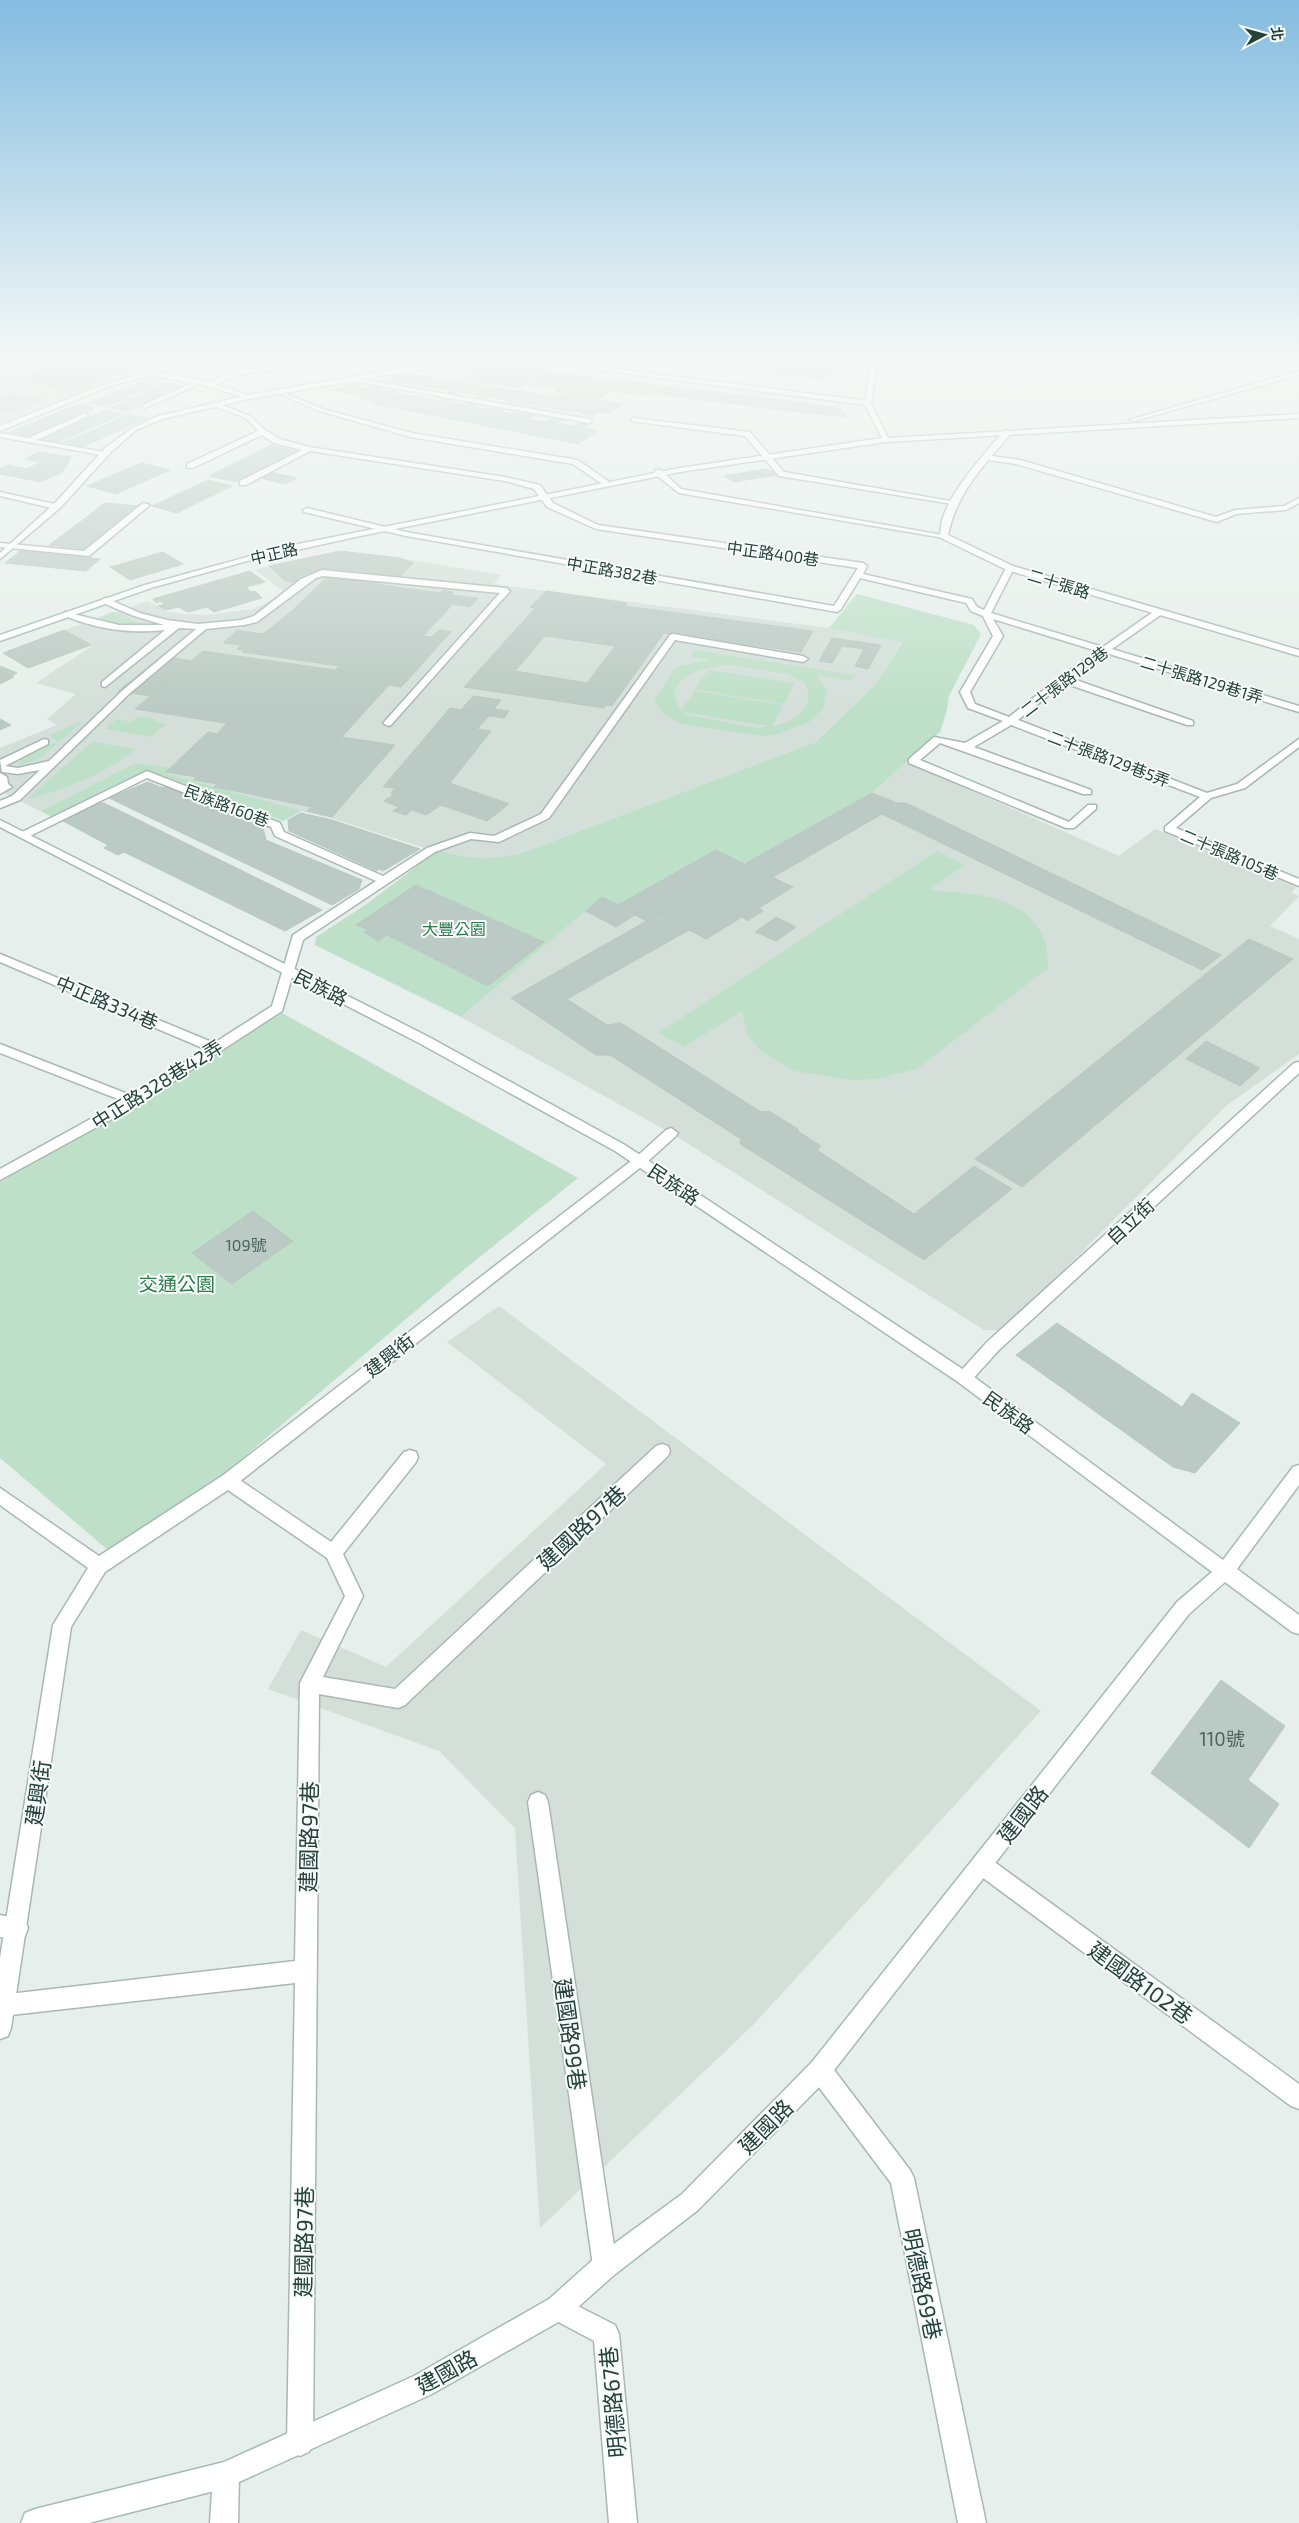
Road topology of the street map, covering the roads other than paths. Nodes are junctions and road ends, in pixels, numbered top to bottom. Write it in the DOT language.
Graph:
graph roads {
  1 [pos="84,476"];
  2 [pos="257,476"];
  3 [pos="488,476"];
  4 [pos="596,476"];
  5 [pos="638,476"];
  6 [pos="662,476"];
  7 [pos="793,476"];
  8 [pos="971,476"];
  9 [pos="1064,476"];
  10 [pos="605,482"];
  11 [pos="243,483"];
  12 [pos="0,494"];
  13 [pos="543,495"];
  14 [pos="1299,500"];
  15 [pos="952,502"];
  16 [pos="146,505"];
  17 [pos="56,507"];
  18 [pos="306,510"];
  19 [pos="387,529"];
  20 [pos="944,536"];
  21 [pos="0,545"];
  22 [pos="10,548"];
  23 [pos="0,557"];
  24 [pos="1010,568"];
  25 [pos="858,575"];
  26 [pos="106,601"];
  27 [pos="1159,612"];
  28 [pos="68,614"];
  29 [pos="986,614"];
  30 [pos="176,626"];
  31 [pos="202,628"];
  32 [pos="0,638"];
  33 [pos="1105,650"];
  34 [pos="1299,653"];
  35 [pos="803,659"];
  36 [pos="1063,679"];
  37 [pos="105,684"];
  38 [pos="1299,709"];
  39 [pos="1012,720"];
  40 [pos="388,723"];
  41 [pos="1190,723"];
  42 [pos="44,742"];
  43 [pos="1299,742"];
  44 [pos="966,747"];
  45 [pos="52,764"];
  46 [pos="0,766"];
  47 [pos="0,776"];
  48 [pos="0,791"];
  49 [pos="1087,792"];
  50 [pos="1207,796"];
  51 [pos="0,805"];
  52 [pos="1092,807"];
  53 [pos="0,823"];
  54 [pos="24,835"];
  55 [pos="382,880"];
  56 [pos="1298,883"];
  57 [pos="0,958"];
  58 [pos="288,970"];
  59 [pos="0,1048"];
  60 [pos="214,1048"];
  61 [pos="1299,1066"];
  62 [pos="134,1101"];
  63 [pos="671,1133"];
  64 [pos="640,1161"];
  65 [pos="0,1175"];
  66 [pos="964,1378"];
  67 [pos="662,1451"];
  68 [pos="410,1457"];
  69 [pos="1299,1472"];
  70 [pos="228,1481"];
  71 [pos="0,1495"];
  72 [pos="333,1553"];
  73 [pos="99,1566"];
  74 [pos="1224,1570"];
  75 [pos="1299,1626"];
  76 [pos="310,1683"];
  77 [pos="538,1802"];
  78 [pos="982,1865"];
  79 [pos="8,1927"];
  80 [pos="307,1971"];
  81 [pos="2,2005"];
  82 [pos="0,2028"];
  83 [pos="820,2070"];
  84 [pos="1299,2098"];
  85 [pos="605,2266"];
  86 [pos="558,2308"];
  87 [pos="300,2443"];
  88 [pos="226,2474"];
  89 [pos="35,2523"];
  90 [pos="224,2523"];
  91 [pos="623,2523"];
  92 [pos="972,2523"];
  1 -- 17 [label="street"];
  2 -- 11 [label="street"];
  3 -- 13 [label="street, 中正路400巷"];
  4 -- 10 [label="street"];
  5 -- 10 [label="street, 中正路"];
  6 -- 20 [label="street, 二十張路"];
  7 -- 15 [label="street"];
  8 -- 15 [label="street"];
  9 -- 14 [label="street"];
  10 -- 13 [label="street, 中正路"];
  12 -- 17 [label="street"];
  13 -- 19 [label="street, 中正路"];
  13 -- 25 [label="street, 中正路400巷"];
  15 -- 20 [label="street"];
  16 -- 22 [label="street"];
  17 -- 22 [label="street"];
  18 -- 19 [label="street, 中正路382巷"];
  19 -- 25 [label="street, 中正路382巷"];
  19 -- 26 [label="street, 中正路"];
  20 -- 24 [label="street, 二十張路"];
  21 -- 22 [label="street"];
  22 -- 23 [label="street"];
  24 -- 27 [label="street, 二十張路"];
  24 -- 29 [label="street"];
  25 -- 29 [label="street"];
  26 -- 28 [label="street, 中正路"];
  26 -- 30 [label="street"];
  27 -- 33 [label="street, 二十張路129巷"];
  27 -- 34 [label="street, 二十張路"];
  28 -- 30 [label="street"];
  28 -- 32 [label="street, 中正路"];
  29 -- 33 [label="street, 二十張路129巷1弄"];
  29 -- 39 [label="street, 二十張路129巷5弄"];
  30 -- 31 [label="street"];
  30 -- 37 [label="street"];
  31 -- 40 [label="street"];
  31 -- 45 [label="street"];
  33 -- 36 [label="street, 二十張路129巷"];
  33 -- 38 [label="street, 二十張路129巷1弄"];
  35 -- 55 [label="street"];
  36 -- 39 [label="street, 二十張路129巷"];
  36 -- 41 [label="street"];
  39 -- 44 [label="street, 二十張路129巷"];
  39 -- 50 [label="street, 二十張路129巷5弄"];
  42 -- 46 [label="street"];
  43 -- 50 [label="street, 二十張路105巷"];
  44 -- 49 [label="street"];
  44 -- 52 [label="street"];
  45 -- 46 [label="street"];
  45 -- 51 [label="street"];
  47 -- 48 [label="street"];
  50 -- 56 [label="street, 二十張路105巷"];
  53 -- 54 [label="street, 民族路"];
  54 -- 55 [label="street, 民族路160巷"];
  54 -- 58 [label="street, 民族路"];
  55 -- 58 [label="street"];
  57 -- 60 [label="street, 中正路334巷"];
  58 -- 60 [label="street, 中正路328巷42弄"];
  58 -- 64 [label="street, 民族路"];
  59 -- 62 [label="street"];
  60 -- 62 [label="street, 中正路328巷42弄"];
  61 -- 66 [label="street, 自立街"];
  62 -- 65 [label="street, 中正路328巷42弄"];
  63 -- 64 [label="street, 建興街"];
  64 -- 66 [label="street, 民族路"];
  64 -- 70 [label="street, 建興街"];
  66 -- 74 [label="street, 民族路"];
  67 -- 76 [label="street, 建國路97巷"];
  68 -- 72 [label="street"];
  69 -- 74 [label="street, 建國路"];
  70 -- 72 [label="street"];
  70 -- 73 [label="street, 建興街"];
  71 -- 73 [label="street"];
  72 -- 76 [label="street"];
  73 -- 79 [label="street, 建興街"];
  74 -- 75 [label="street, 民族路"];
  74 -- 78 [label="street, 建國路"];
  76 -- 80 [label="street, 建國路97巷"];
  77 -- 85 [label="street, 建國路99巷"];
  78 -- 83 [label="street, 建國路"];
  78 -- 84 [label="street, 建國路102巷"];
  79 -- 81 [label="street, 建興街"];
  80 -- 81 [label="street"];
  80 -- 87 [label="street, 建國路97巷"];
  81 -- 82 [label="street, 建興街"];
  83 -- 85 [label="street, 建國路"];
  83 -- 92 [label="street, 明德路69巷"];
  85 -- 86 [label="street, 建國路"];
  86 -- 87 [label="street, 建國路"];
  86 -- 91 [label="street, 明德路67巷"];
  87 -- 88 [label="street, 建國路"];
  88 -- 89 [label="street, 建國路"];
  88 -- 90 [label="street"];
}
